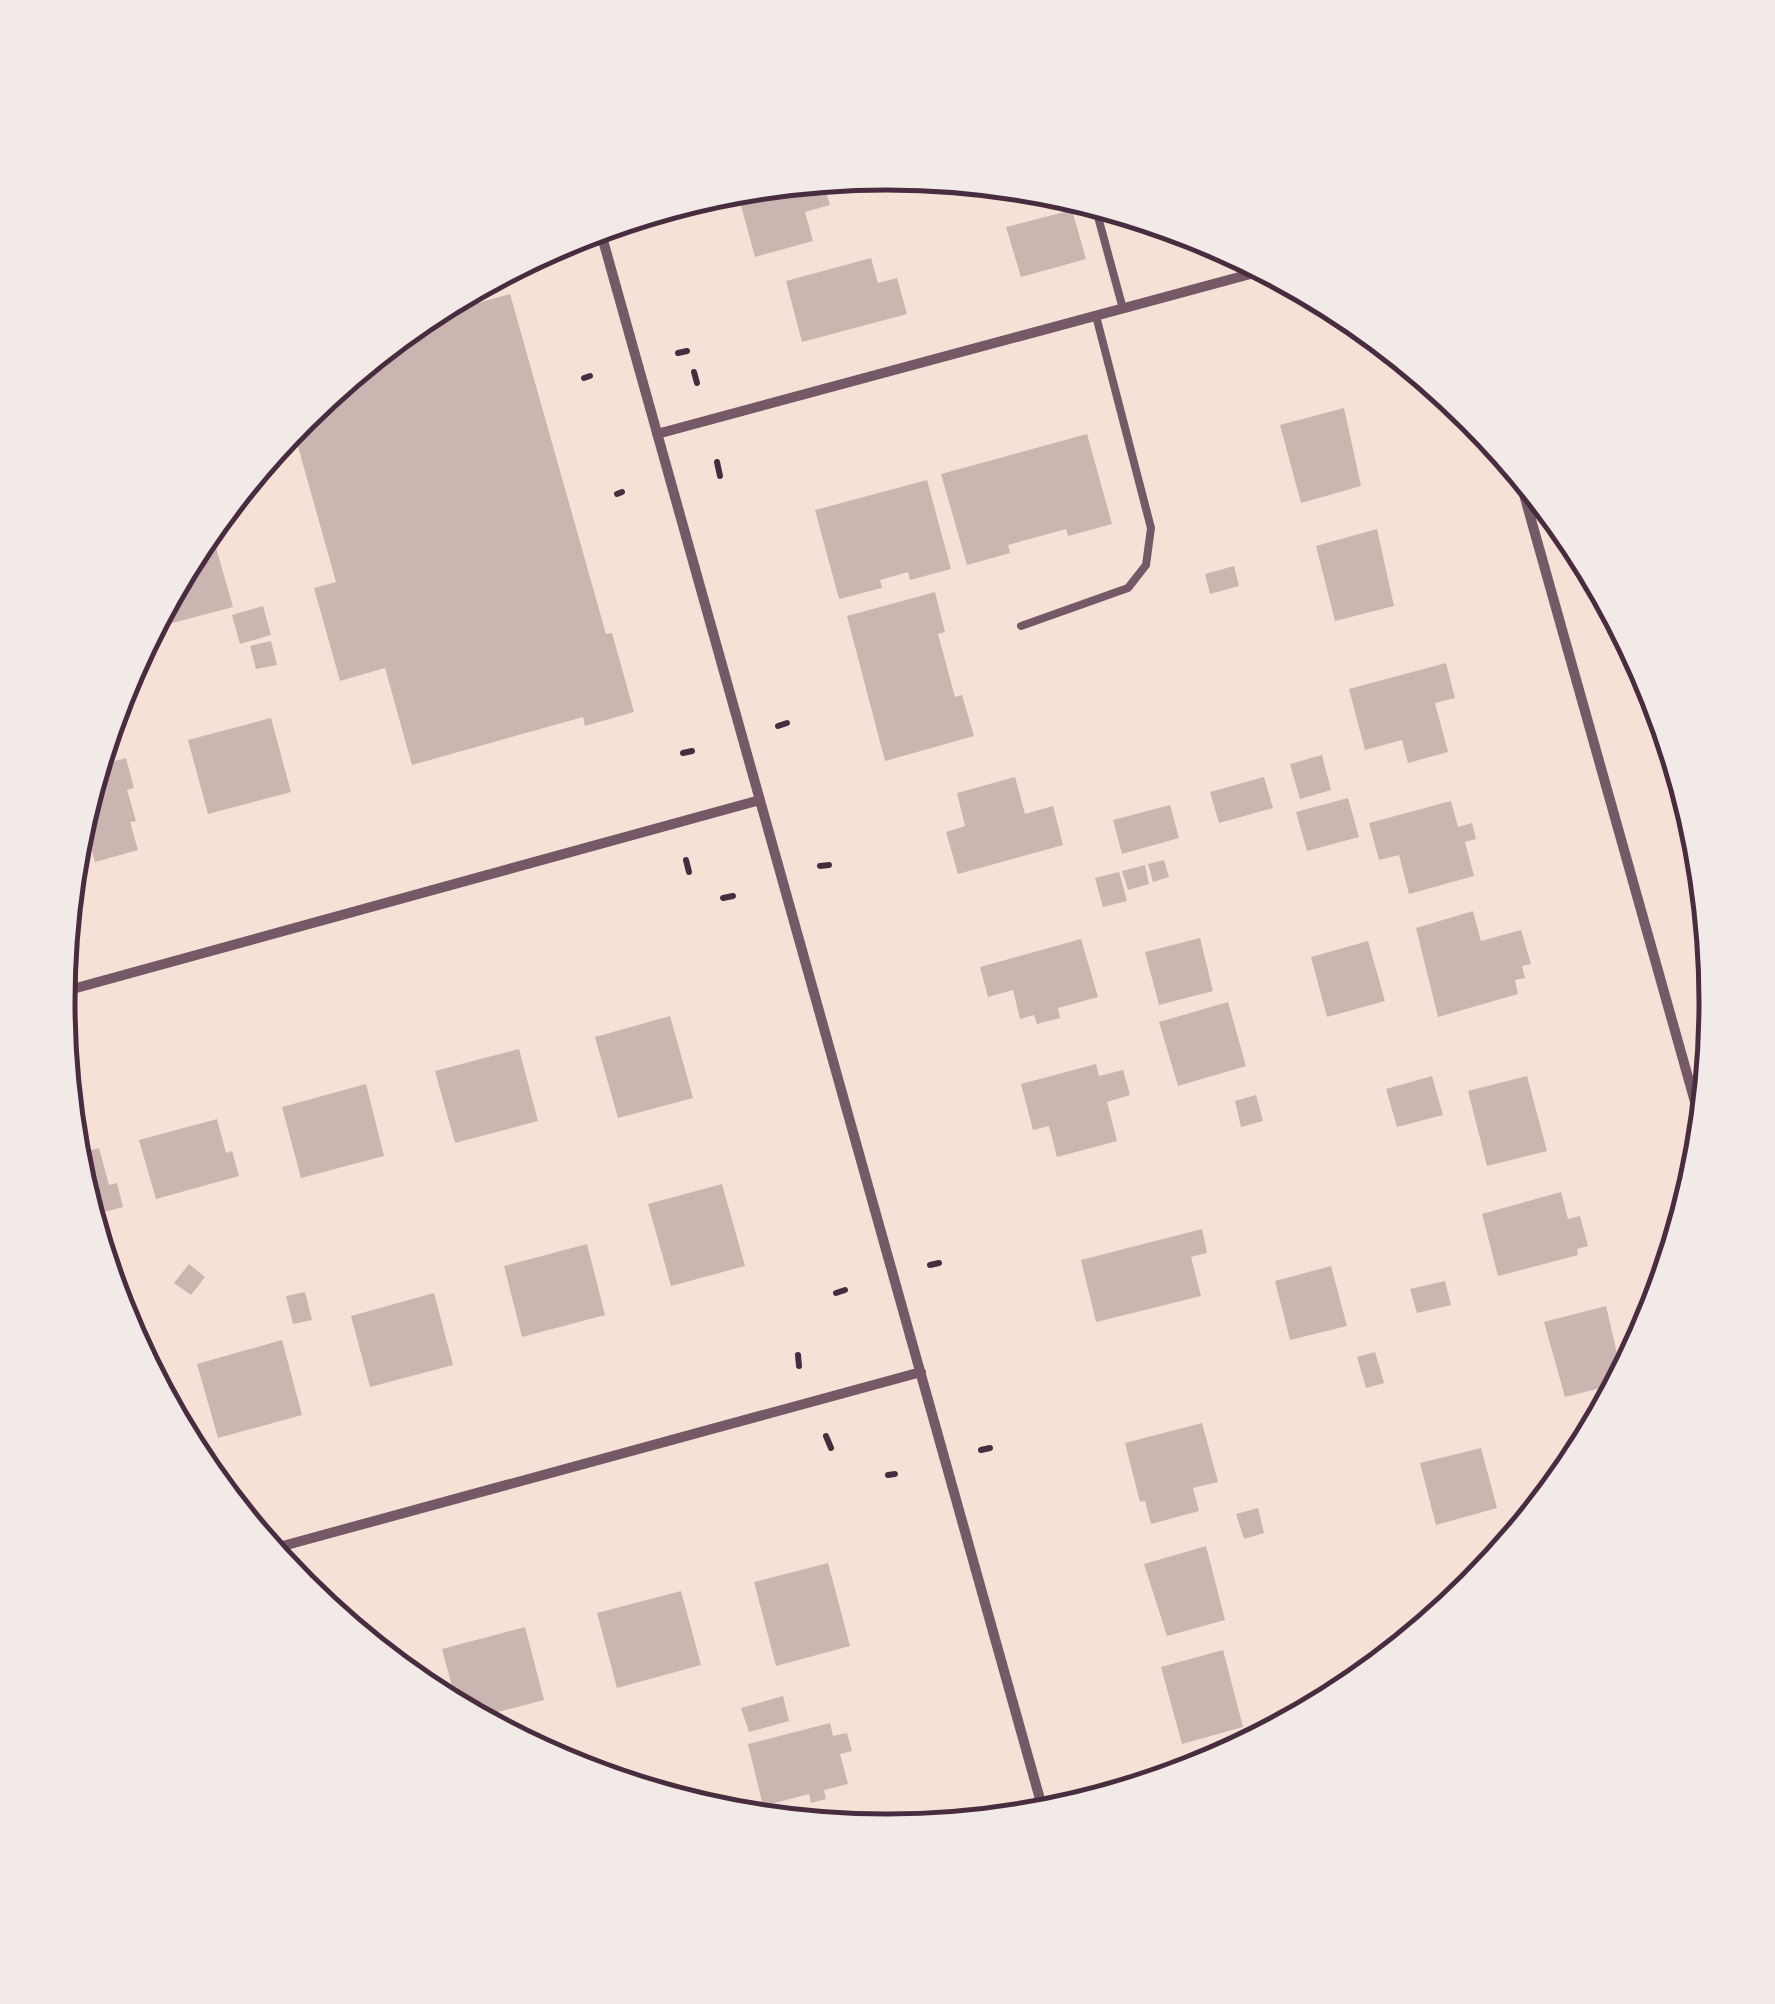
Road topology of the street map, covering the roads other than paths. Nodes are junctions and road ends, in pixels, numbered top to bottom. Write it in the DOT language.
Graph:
graph roads {
  1 [pos="1098,217"];
  2 [pos="603,241"];
  3 [pos="1251,275"];
  4 [pos="1123,309"];
  5 [pos="1096,316"];
  6 [pos="656,434"];
  7 [pos="1525,499"];
  8 [pos="1021,626"];
  9 [pos="760,800"];
  10 [pos="76,988"];
  11 [pos="1694,1098"];
  12 [pos="921,1372"];
  13 [pos="284,1546"];
  14 [pos="1041,1800"];
  1 -- 4 [label="lane"];
  2 -- 6 [label="street"];
  3 -- 4 [label="street"];
  4 -- 5 [label="street"];
  5 -- 6 [label="street"];
  5 -- 8 [label="lane"];
  6 -- 9 [label="street"];
  7 -- 11 [label="street"];
  9 -- 10 [label="street"];
  9 -- 12 [label="street"];
  12 -- 13 [label="street"];
  12 -- 14 [label="street"];
}
